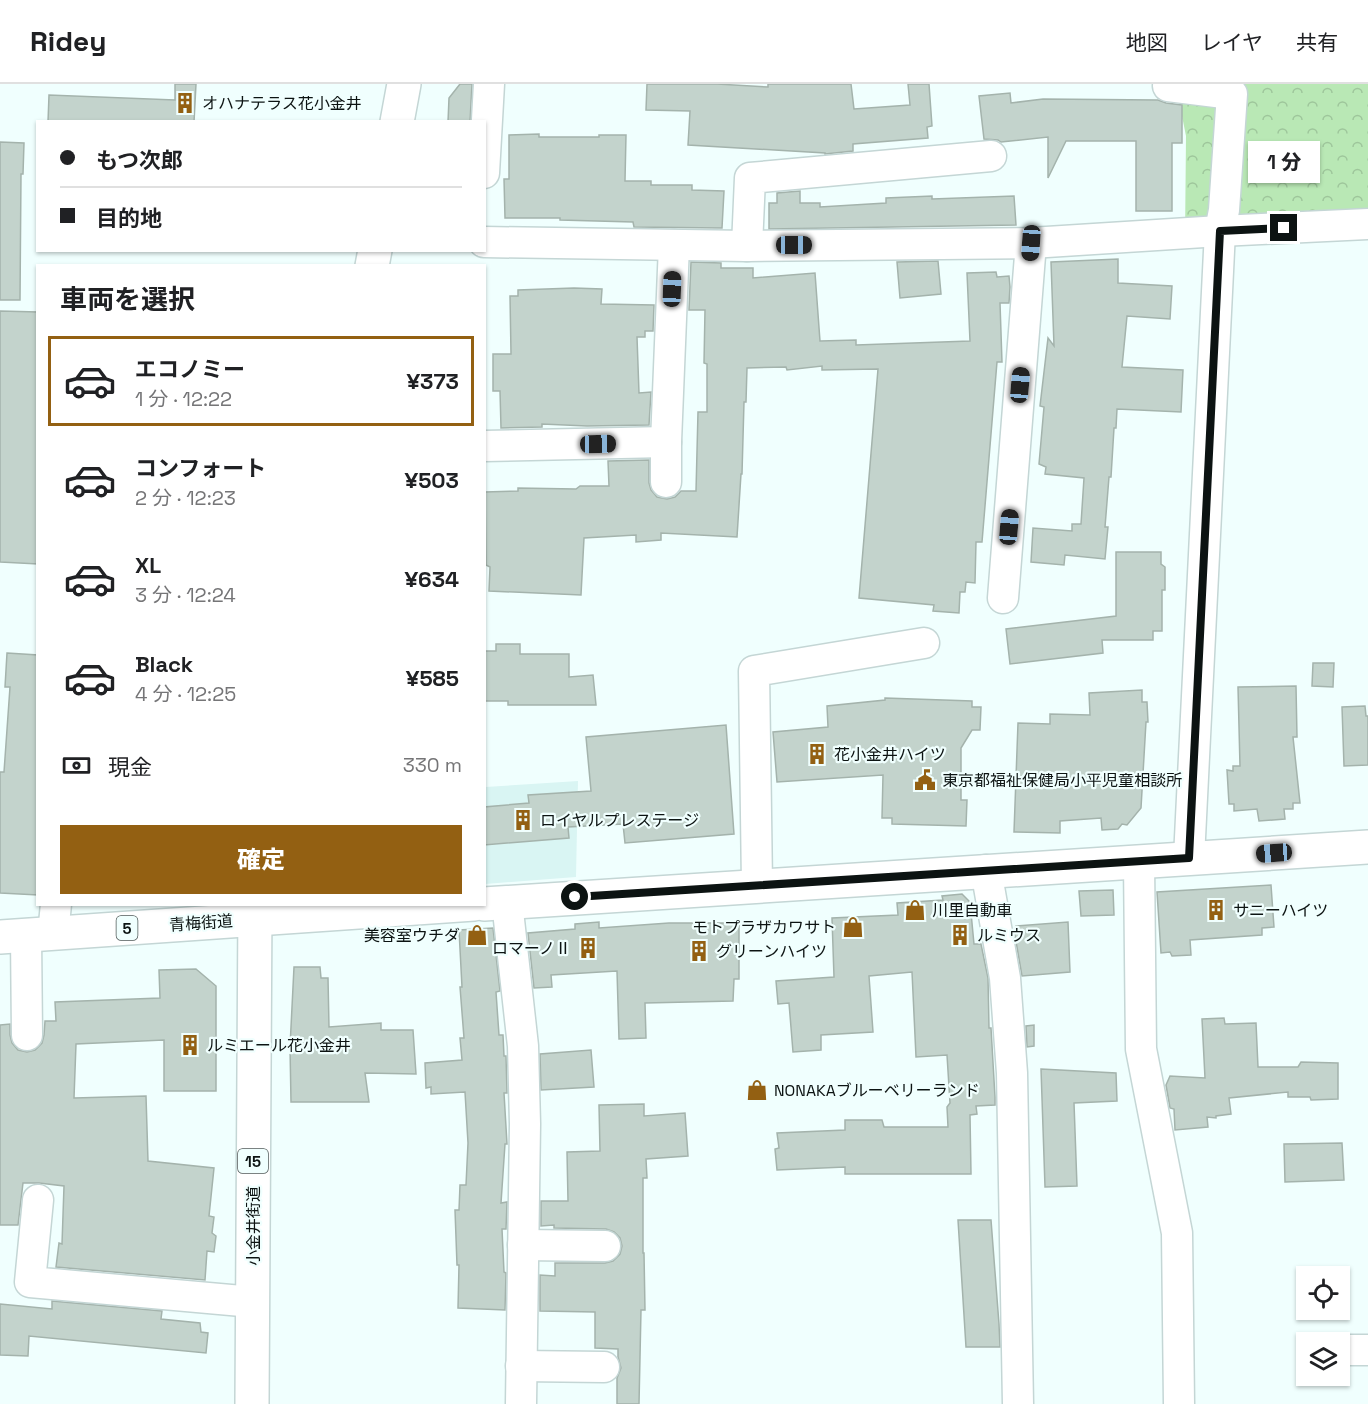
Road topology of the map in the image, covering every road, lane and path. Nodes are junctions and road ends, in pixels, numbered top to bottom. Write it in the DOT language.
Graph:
graph roads {
  1 [pos="404,84"];
  2 [pos="489,84"];
  3 [pos="1168,86"];
  4 [pos="397,120"];
  5 [pos="486,138"];
  6 [pos="991,156"];
  7 [pos="1368,224"];
  8 [pos="1220,231"];
  9 [pos="486,242"];
  10 [pos="1031,243"];
  11 [pos="674,245"];
  12 [pos="747,246"];
  13 [pos="666,442"];
  14 [pos="486,446"];
  15 [pos="666,482"];
  16 [pos="1003,598"];
  17 [pos="924,643"];
  18 [pos="1368,847"];
  19 [pos="1189,858"];
  20 [pos="1139,862"];
  21 [pos="986,870"];
  22 [pos="757,885"];
  23 [pos="496,903"];
  24 [pos="430,906"];
  25 [pos="255,912"];
  26 [pos="34,928"];
  27 [pos="27,1035"];
  28 [pos="38,1200"];
  29 [pos="523,1245"];
  30 [pos="605,1246"];
  31 [pos="253,1302"];
  32 [pos="1350,1350"];
  33 [pos="1368,1350"];
  34 [pos="521,1365"];
  35 [pos="604,1367"];
  36 [pos="252,1404"];
  37 [pos="521,1404"];
  38 [pos="1018,1404"];
  39 [pos="1179,1404"];
  1 -- 4 [label="main road"];
  2 -- 5 [label="street"];
  3 -- 8 [label="street"];
  6 -- 12 [label="street"];
  7 -- 8 [label="street"];
  8 -- 10 [label="street"];
  8 -- 19 [label="street"];
  9 -- 11 [label="street"];
  10 -- 12 [label="street"];
  10 -- 16 [label="street"];
  11 -- 12 [label="street"];
  11 -- 13 [label="street"];
  13 -- 14 [label="street"];
  13 -- 15 [label="street"];
  17 -- 22 [label="street"];
  18 -- 19 [label="main road"];
  19 -- 20 [label="main road"];
  20 -- 21 [label="main road"];
  20 -- 39 [label="street"];
  21 -- 22 [label="main road"];
  21 -- 38 [label="street"];
  22 -- 23 [label="main road"];
  23 -- 29 [label="street"];
  24 -- 25 [label="main road, 青梅街道 / 5"];
  25 -- 26 [label="main road, 青梅街道 / 5"];
  25 -- 31 [label="main road, 小金井街道 / 15"];
  26 -- 27 [label="street"];
  28 -- 31 [label="street"];
  29 -- 30 [label="street"];
  29 -- 34 [label="street"];
  31 -- 36 [label="main road, 小金井街道 / 15"];
  32 -- 33 [label="street"];
  34 -- 35 [label="street"];
  34 -- 37 [label="street"];
}
